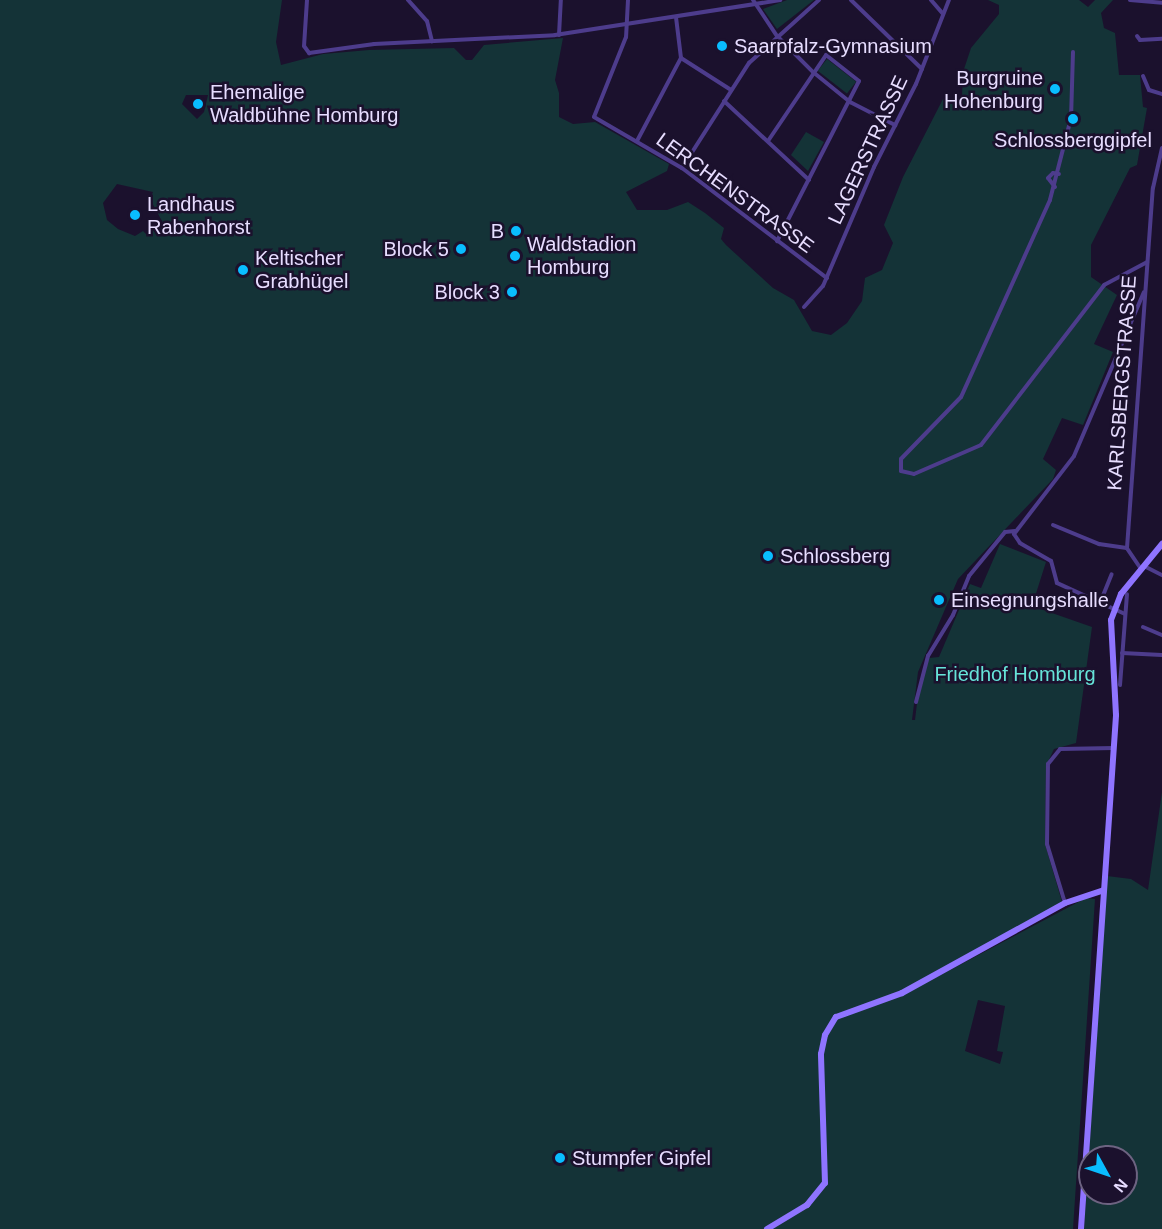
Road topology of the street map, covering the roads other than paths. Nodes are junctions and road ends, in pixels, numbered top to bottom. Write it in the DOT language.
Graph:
graph roads {
  1 [pos="307,0"];
  2 [pos="408,0"];
  3 [pos="561,0"];
  4 [pos="628,0"];
  5 [pos="753,0"];
  6 [pos="780,0"];
  7 [pos="819,0"];
  8 [pos="851,0"];
  9 [pos="931,0"];
  10 [pos="949,0"];
  11 [pos="1130,0"];
  12 [pos="1159,2"];
  13 [pos="756,5"];
  14 [pos="944,14"];
  15 [pos="676,17"];
  16 [pos="626,25"];
  17 [pos="559,34"];
  18 [pos="777,36"];
  19 [pos="1137,36"];
  20 [pos="1162,39"];
  21 [pos="432,41"];
  22 [pos="1073,52"];
  23 [pos="681,58"];
  24 [pos="922,69"];
  25 [pos="813,72"];
  26 [pos="1143,76"];
  27 [pos="730,90"];
  28 [pos="1162,94"];
  29 [pos="724,101"];
  30 [pos="850,102"];
  31 [pos="895,125"];
  32 [pos="637,141"];
  33 [pos="768,141"];
  34 [pos="1162,147"];
  35 [pos="682,168"];
  36 [pos="1059,174"];
  37 [pos="809,180"];
  38 [pos="1055,187"];
  39 [pos="777,241"];
  40 [pos="1147,262"];
  41 [pos="827,278"];
  42 [pos="1145,292"];
  43 [pos="804,307"];
  44 [pos="1053,525"];
  45 [pos="1014,531"];
  46 [pos="1162,544"];
  47 [pos="1127,548"];
  48 [pos="1142,567"];
  49 [pos="1112,574"];
  50 [pos="1162,575"];
  51 [pos="1127,594"];
  52 [pos="1100,603"];
  53 [pos="1113,609"];
  54 [pos="1125,614"];
  55 [pos="1143,627"];
  56 [pos="1162,635"];
  57 [pos="1122,653"];
  58 [pos="1162,655"];
  59 [pos="1118,670"];
  60 [pos="1120,684"];
  61 [pos="916,702"];
  62 [pos="1114,748"];
  63 [pos="1104,890"];
  64 [pos="1065,903"];
  65 [pos="767,1229"];
  66 [pos="1081,1229"];
  1 -- 21 [label="street"];
  2 -- 21 [label="street"];
  3 -- 17 [label="street"];
  4 -- 16 [label="street"];
  5 -- 13 [label="street"];
  6 -- 13 [label="street"];
  7 -- 18 [label="street"];
  8 -- 24 [label="street"];
  9 -- 14 [label="street"];
  10 -- 14 [label="street, LAGERSTRASSE"];
  11 -- 12 [label="street"];
  13 -- 15 [label="street"];
  13 -- 18 [label="street"];
  14 -- 24 [label="street, LAGERSTRASSE"];
  15 -- 16 [label="street"];
  15 -- 23 [label="street"];
  16 -- 17 [label="street"];
  16 -- 32 [label="street, LERCHENSTRASSE"];
  17 -- 21 [label="street"];
  18 -- 25 [label="street"];
  18 -- 27 [label="street"];
  19 -- 20 [label="street"];
  22 -- 36 [label="street"];
  23 -- 27 [label="street"];
  23 -- 32 [label="street"];
  24 -- 31 [label="street, LAGERSTRASSE"];
  25 -- 30 [label="street"];
  25 -- 30 [label="street"];
  25 -- 33 [label="street"];
  26 -- 28 [label="street"];
  27 -- 29 [label="street"];
  29 -- 33 [label="street"];
  29 -- 35 [label="street"];
  30 -- 31 [label="street"];
  30 -- 37 [label="street"];
  31 -- 41 [label="street, LAGERSTRASSE"];
  32 -- 35 [label="street, LERCHENSTRASSE"];
  33 -- 37 [label="street"];
  34 -- 40 [label="street, KARLSBERGSTRASSE"];
  35 -- 39 [label="street, LERCHENSTRASSE"];
  36 -- 38 [label="street"];
  36 -- 38 [label="street"];
  37 -- 39 [label="street"];
  38 -- 40 [label="street"];
  39 -- 41 [label="street, LERCHENSTRASSE"];
  40 -- 42 [label="street, KARLSBERGSTRASSE"];
  41 -- 43 [label="street, LAGERSTRASSE"];
  42 -- 45 [label="street"];
  42 -- 47 [label="street, KARLSBERGSTRASSE"];
  44 -- 47 [label="street"];
  45 -- 52 [label="street"];
  45 -- 61 [label="street"];
  46 -- 48 [label="main road"];
  47 -- 48 [label="street"];
  48 -- 50 [label="street"];
  48 -- 53 [label="main road"];
  49 -- 52 [label="street"];
  51 -- 54 [label="street"];
  52 -- 53 [label="street"];
  53 -- 54 [label="street"];
  53 -- 59 [label="main road"];
  54 -- 57 [label="street"];
  55 -- 56 [label="street"];
  57 -- 58 [label="street"];
  57 -- 59 [label="street"];
  59 -- 60 [label="street"];
  59 -- 62 [label="main road"];
  62 -- 63 [label="main road"];
  62 -- 64 [label="street"];
  63 -- 64 [label="main road"];
  63 -- 66 [label="main road"];
  64 -- 65 [label="main road"];
}
